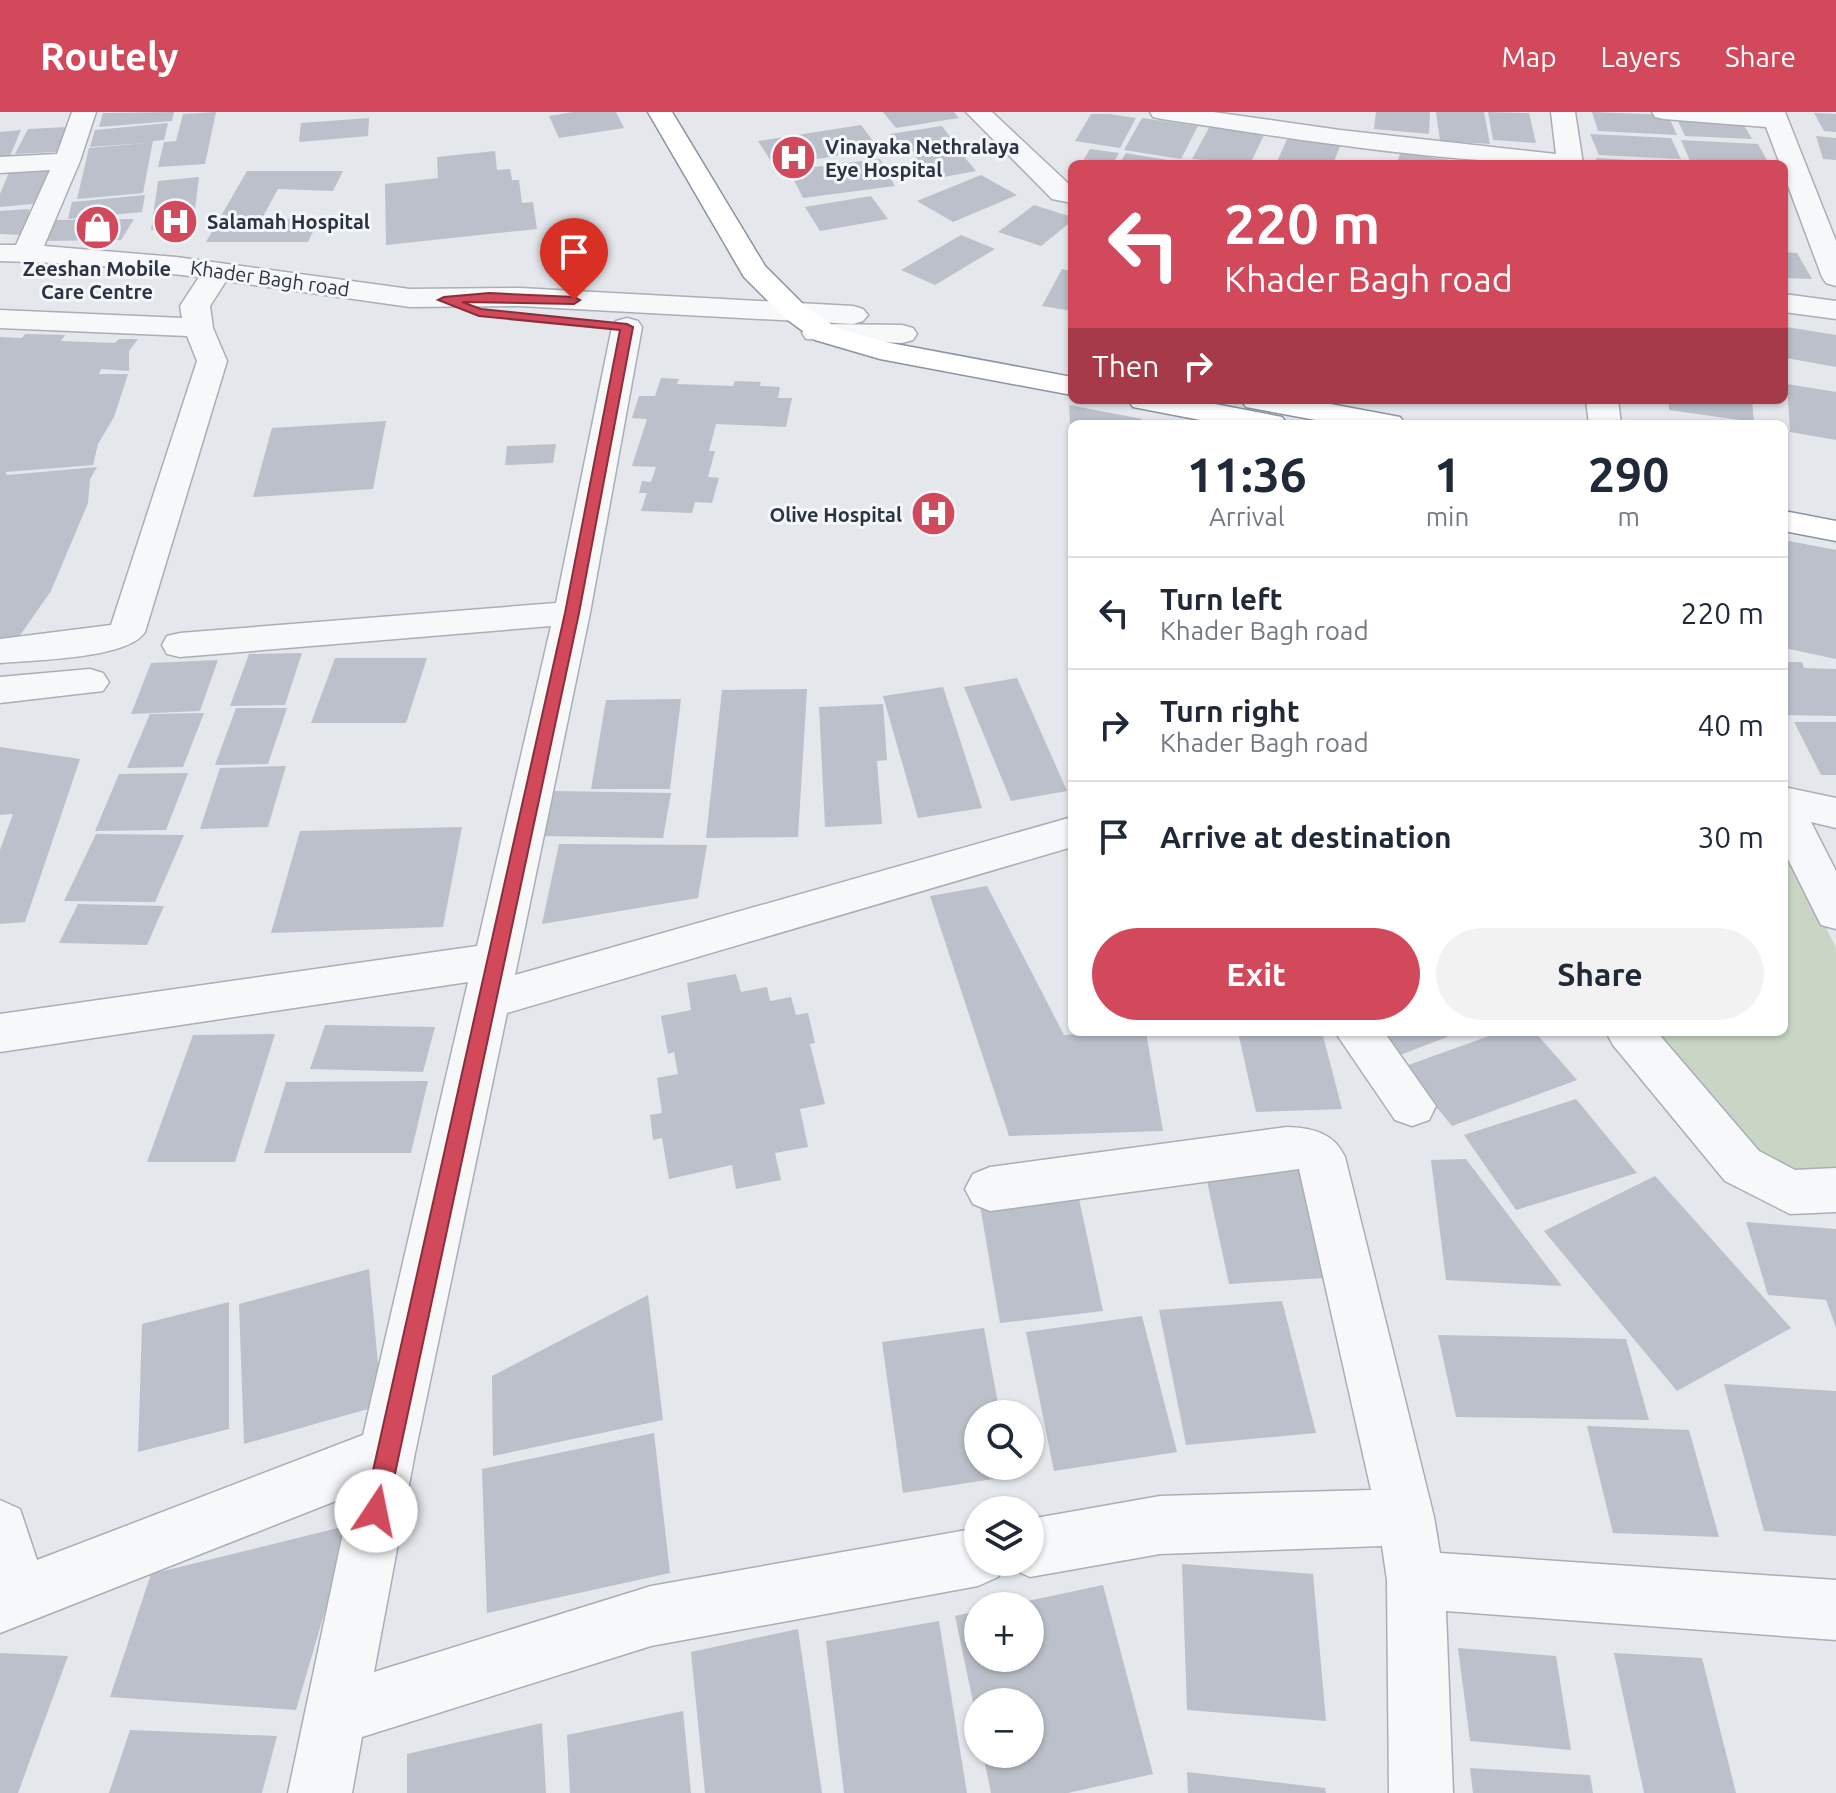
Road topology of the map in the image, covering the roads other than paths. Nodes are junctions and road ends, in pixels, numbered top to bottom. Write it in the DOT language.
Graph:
graph roads {
  1 [pos="84,112"];
  2 [pos="660,112"];
  3 [pos="978,112"];
  4 [pos="1162,112"];
  5 [pos="1563,112"];
  6 [pos="1664,112"];
  7 [pos="1775,116"];
  8 [pos="1341,125"];
  9 [pos="1547,160"];
  10 [pos="1569,160"];
  11 [pos="67,161"];
  12 [pos="0,165"];
  13 [pos="738,192"];
  14 [pos="1068,194"];
  15 [pos="769,243"];
  16 [pos="13,252"];
  17 [pos="218,270"];
  18 [pos="1836,277"];
  19 [pos="444,300"];
  20 [pos="803,300"];
  21 [pos="1788,304"];
  22 [pos="1836,310"];
  23 [pos="853,315"];
  24 [pos="0,319"];
  25 [pos="627,327"];
  26 [pos="198,328"];
  27 [pos="826,334"];
  28 [pos="902,334"];
  29 [pos="1068,366"];
  30 [pos="1068,385"];
  31 [pos="1165,404"];
  32 [pos="1279,404"];
  33 [pos="1250,420"];
  34 [pos="1367,420"];
  35 [pos="1788,496"];
  36 [pos="1836,504"];
  37 [pos="1788,522"];
  38 [pos="1836,531"];
  39 [pos="572,613"];
  40 [pos="180,645"];
  41 [pos="0,651"];
  42 [pos="90,682"];
  43 [pos="0,690"];
  44 [pos="1836,813"];
  45 [pos="1788,814"];
  46 [pos="1788,818"];
  47 [pos="1068,833"];
  48 [pos="1836,913"];
  49 [pos="493,980"];
  50 [pos="0,1033"];
  51 [pos="1361,1036"];
  52 [pos="1632,1036"];
  53 [pos="1412,1106"];
  54 [pos="990,1189"];
  55 [pos="1836,1190"];
  56 [pos="387,1453"];
  57 [pos="1406,1517"];
  58 [pos="0,1529"];
  59 [pos="1044,1546"];
  60 [pos="964,1560"];
  61 [pos="1416,1580"];
  62 [pos="8,1601"];
  63 [pos="1836,1610"];
  64 [pos="336,1715"];
  65 [pos="320,1793"];
  66 [pos="1421,1793"];
  1 -- 11 [label="street"];
  2 -- 20 [label="highway"];
  3 -- 14 [label="street"];
  4 -- 8 [label="street"];
  5 -- 10 [label="street"];
  6 -- 7 [label="street"];
  7 -- 18 [label="street"];
  8 -- 9 [label="street"];
  11 -- 12 [label="street"];
  11 -- 16 [label="street"];
  13 -- 15 [label="highway"];
  16 -- 17 [label="street, Khader Bagh road"];
  17 -- 19 [label="street, Khader Bagh road"];
  17 -- 26 [label="street"];
  19 -- 20 [label="street, Khader Bagh road"];
  19 -- 25 [label="street, Khader Bagh road"];
  20 -- 23 [label="street, Khader Bagh road"];
  20 -- 27 [label="highway"];
  21 -- 22 [label="street"];
  23 -- 28 [label="highway"];
  24 -- 26 [label="street"];
  25 -- 27 [label="street, Khader Bagh road"];
  25 -- 39 [label="street"];
  26 -- 41 [label="street"];
  27 -- 28 [label="street, Khader Bagh road"];
  27 -- 30 [label="highway"];
  28 -- 29 [label="highway"];
  31 -- 33 [label="highway"];
  32 -- 34 [label="highway"];
  35 -- 36 [label="highway"];
  37 -- 38 [label="highway"];
  39 -- 40 [label="street"];
  39 -- 49 [label="street"];
  42 -- 43 [label="street"];
  44 -- 45 [label="street"];
  46 -- 48 [label="street"];
  47 -- 49 [label="street"];
  49 -- 50 [label="street"];
  49 -- 56 [label="street"];
  51 -- 53 [label="street"];
  52 -- 55 [label="street"];
  54 -- 57 [label="street"];
  56 -- 62 [label="street"];
  56 -- 64 [label="street"];
  57 -- 59 [label="street"];
  57 -- 61 [label="street"];
  58 -- 62 [label="street"];
  60 -- 64 [label="street"];
  61 -- 63 [label="street"];
  61 -- 66 [label="street"];
  64 -- 65 [label="street"];
}
